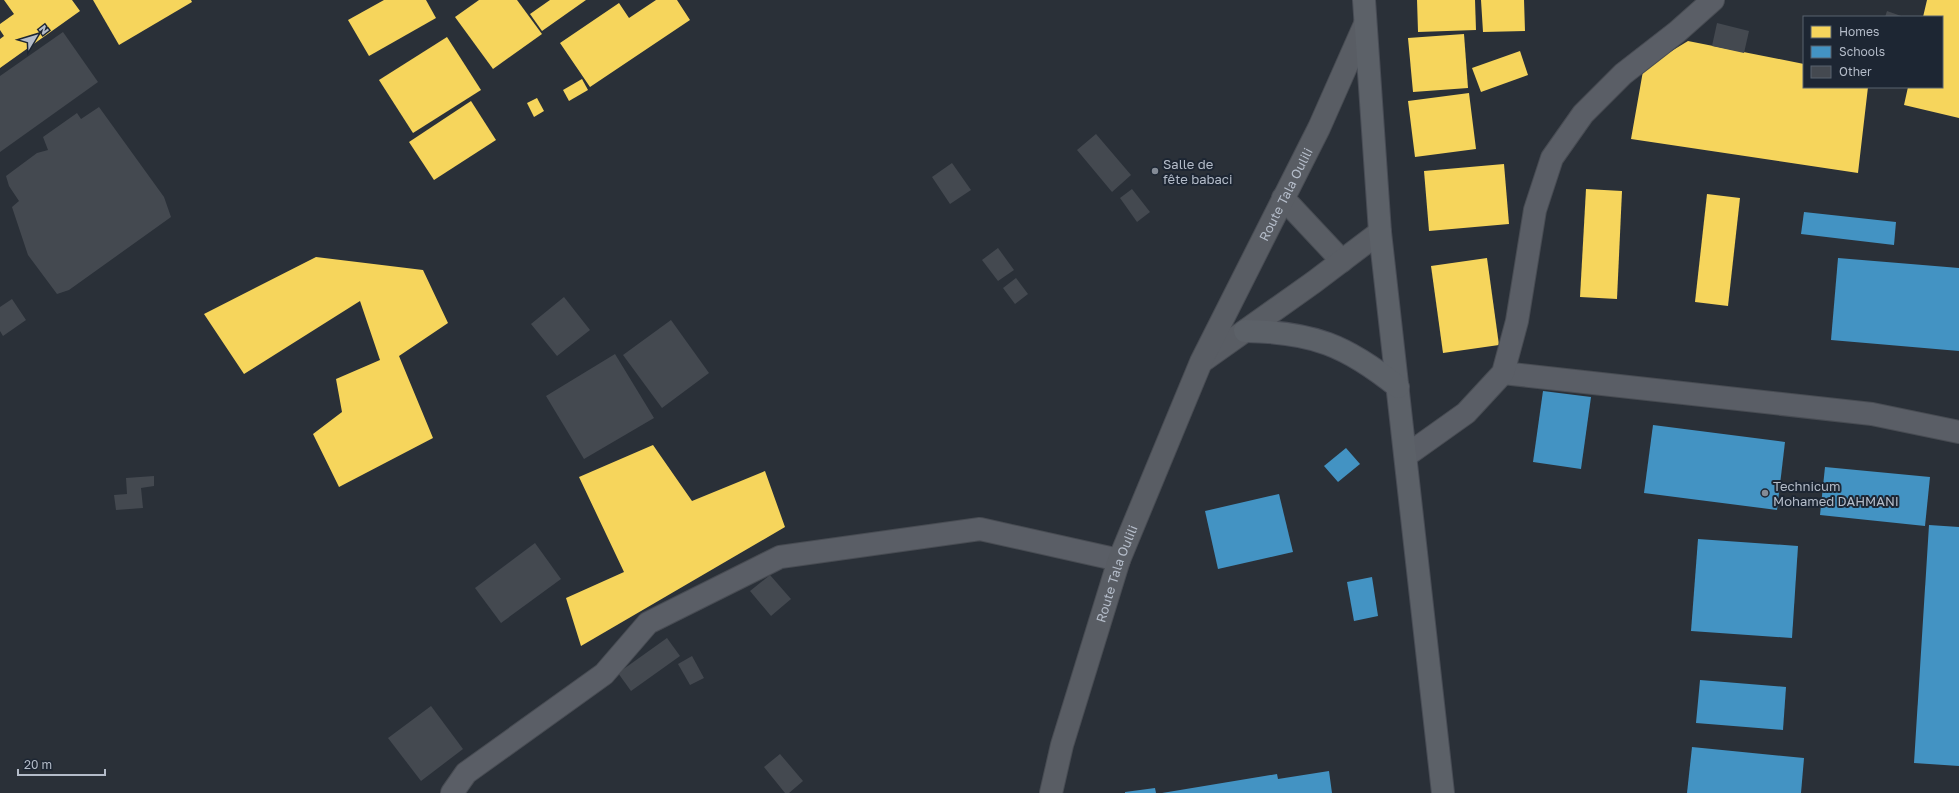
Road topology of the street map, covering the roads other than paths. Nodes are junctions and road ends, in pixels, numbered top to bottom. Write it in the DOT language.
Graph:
graph roads {
  1 [pos="1364,0"];
  2 [pos="1713,0"];
  3 [pos="1365,24"];
  4 [pos="1283,198"];
  5 [pos="1380,232"];
  6 [pos="1342,261"];
  7 [pos="1245,331"];
  8 [pos="1202,362"];
  9 [pos="1503,373"];
  10 [pos="1398,387"];
  11 [pos="1959,432"];
  12 [pos="1407,455"];
  13 [pos="1119,560"];
  14 [pos="452,793"];
  15 [pos="1051,793"];
  16 [pos="1443,793"];
  1 -- 3 [label="main road"];
  2 -- 9 [label="street"];
  3 -- 4 [label="street, Route Tala Oulili"];
  3 -- 5 [label="main road"];
  4 -- 6 [label="street"];
  4 -- 8 [label="street, Route Tala Oulili"];
  5 -- 6 [label="street"];
  5 -- 10 [label="main road"];
  6 -- 7 [label="street"];
  7 -- 8 [label="street"];
  7 -- 10 [label="main road"];
  8 -- 13 [label="street, Route Tala Oulili"];
  9 -- 11 [label="street"];
  9 -- 12 [label="street"];
  10 -- 12 [label="main road"];
  12 -- 16 [label="main road"];
  13 -- 14 [label="street"];
  13 -- 15 [label="street, Route Tala Oulili"];
}
